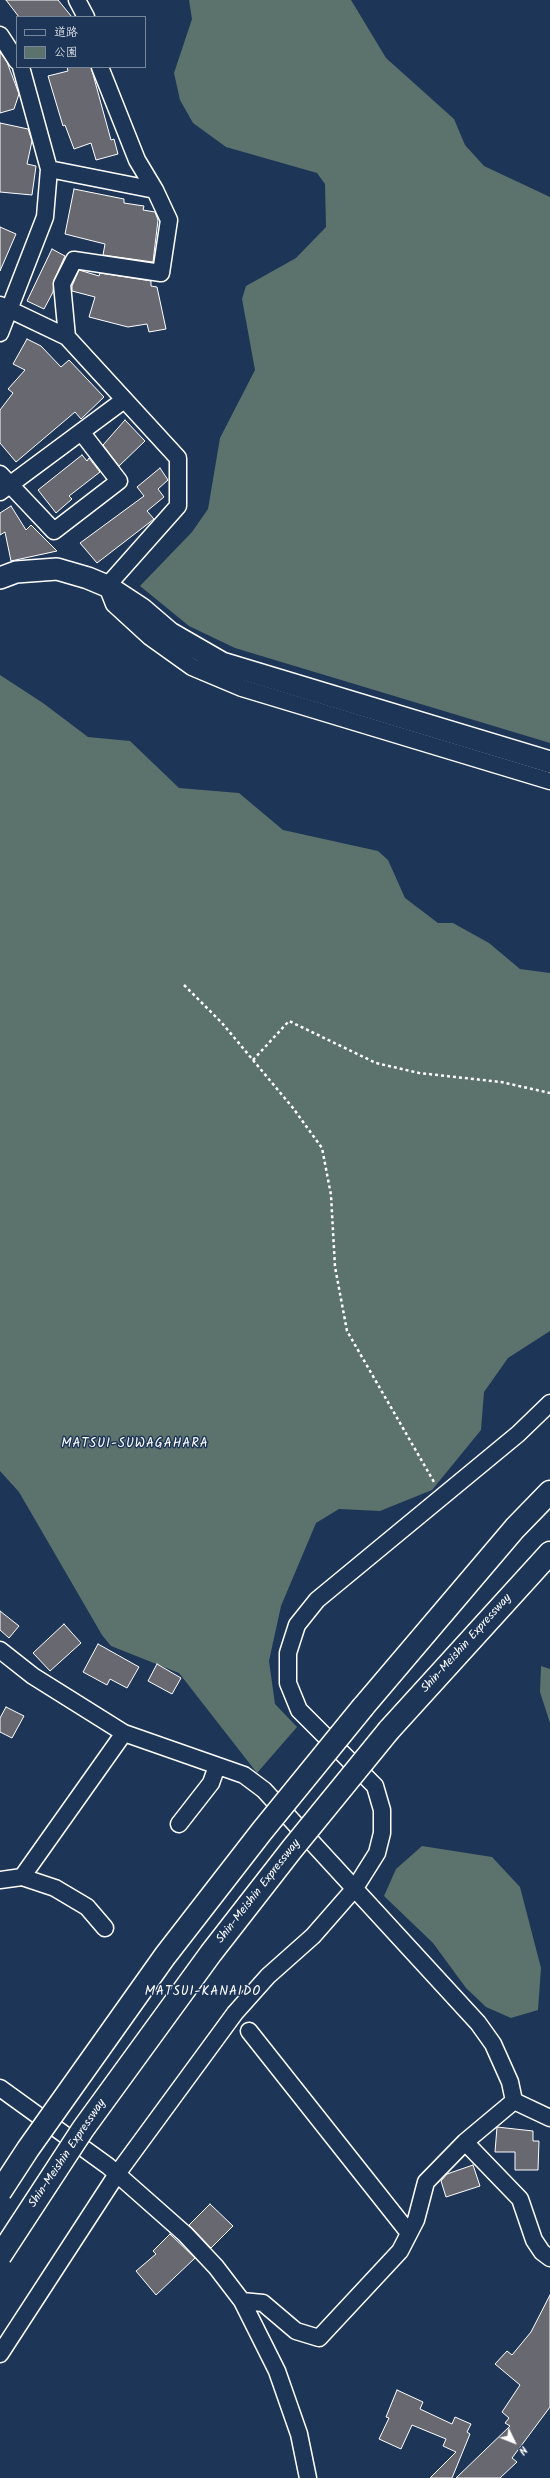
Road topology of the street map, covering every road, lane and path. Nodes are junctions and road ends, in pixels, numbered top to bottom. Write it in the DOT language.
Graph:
graph roads {
  1 [pos="77,0"];
  2 [pos="85,16"];
  3 [pos="0,35"];
  4 [pos="16,59"];
  5 [pos="21,68"];
  6 [pos="100,68"];
  7 [pos="49,169"];
  8 [pos="155,190"];
  9 [pos="5,307"];
  10 [pos="0,333"];
  11 [pos="67,337"];
  12 [pos="124,400"];
  13 [pos="82,433"];
  14 [pos="3,483"];
  15 [pos="0,578"];
  16 [pos="107,586"];
  17 [pos="550,762"];
  18 [pos="550,781"];
  19 [pos="184,985"];
  20 [pos="253,1060"];
  21 [pos="550,1093"];
  22 [pos="550,1404"];
  23 [pos="550,1492"];
  24 [pos="444,1496"];
  25 [pos="550,1553"];
  26 [pos="0,1650"];
  27 [pos="124,1733"];
  28 [pos="217,1766"];
  29 [pos="179,1824"];
  30 [pos="22,1877"];
  31 [pos="0,1880"];
  32 [pos="356,1888"];
  33 [pos="105,1928"];
  34 [pos="249,2031"];
  35 [pos="0,2088"];
  36 [pos="514,2102"];
  37 [pos="550,2118"];
  38 [pos="465,2142"];
  39 [pos="117,2174"];
  40 [pos="0,2192"];
  41 [pos="409,2233"];
  42 [pos="0,2256"];
  43 [pos="550,2258"];
  44 [pos="242,2300"];
  45 [pos="0,2354"];
  46 [pos="308,2478"];
  1 -- 2 [label="street"];
  3 -- 4 [label="street"];
  5 -- 7 [label="street"];
  6 -- 8 [label="street"];
  7 -- 8 [label="street"];
  7 -- 9 [label="street"];
  8 -- 11 [label="street"];
  9 -- 10 [label="street"];
  9 -- 11 [label="street"];
  11 -- 12 [label="street"];
  12 -- 13 [label="street"];
  12 -- 16 [label="street"];
  13 -- 14 [label="street"];
  13 -- 14 [label="street"];
  15 -- 16 [label="street"];
  16 -- 17 [label="street"];
  16 -- 18 [label="street"];
  19 -- 20 [label="path"];
  20 -- 21 [label="path"];
  20 -- 24 [label="path"];
  22 -- 24 [label="street"];
  23 -- 40 [label="highway, bridge"];
  24 -- 32 [label="street"];
  25 -- 42 [label="highway, Shin-Meishin Expressway, bridge"];
  26 -- 27 [label="street"];
  27 -- 28 [label="street"];
  27 -- 30 [label="street"];
  28 -- 29 [label="street"];
  28 -- 32 [label="street"];
  30 -- 31 [label="street"];
  30 -- 33 [label="street"];
  32 -- 36 [label="street"];
  32 -- 39 [label="street"];
  34 -- 41 [label="street"];
  35 -- 39 [label="street"];
  36 -- 37 [label="street"];
  36 -- 38 [label="street"];
  38 -- 41 [label="street"];
  38 -- 43 [label="street"];
  39 -- 44 [label="street"];
  39 -- 45 [label="street"];
  41 -- 44 [label="street"];
  44 -- 46 [label="street"];
}
